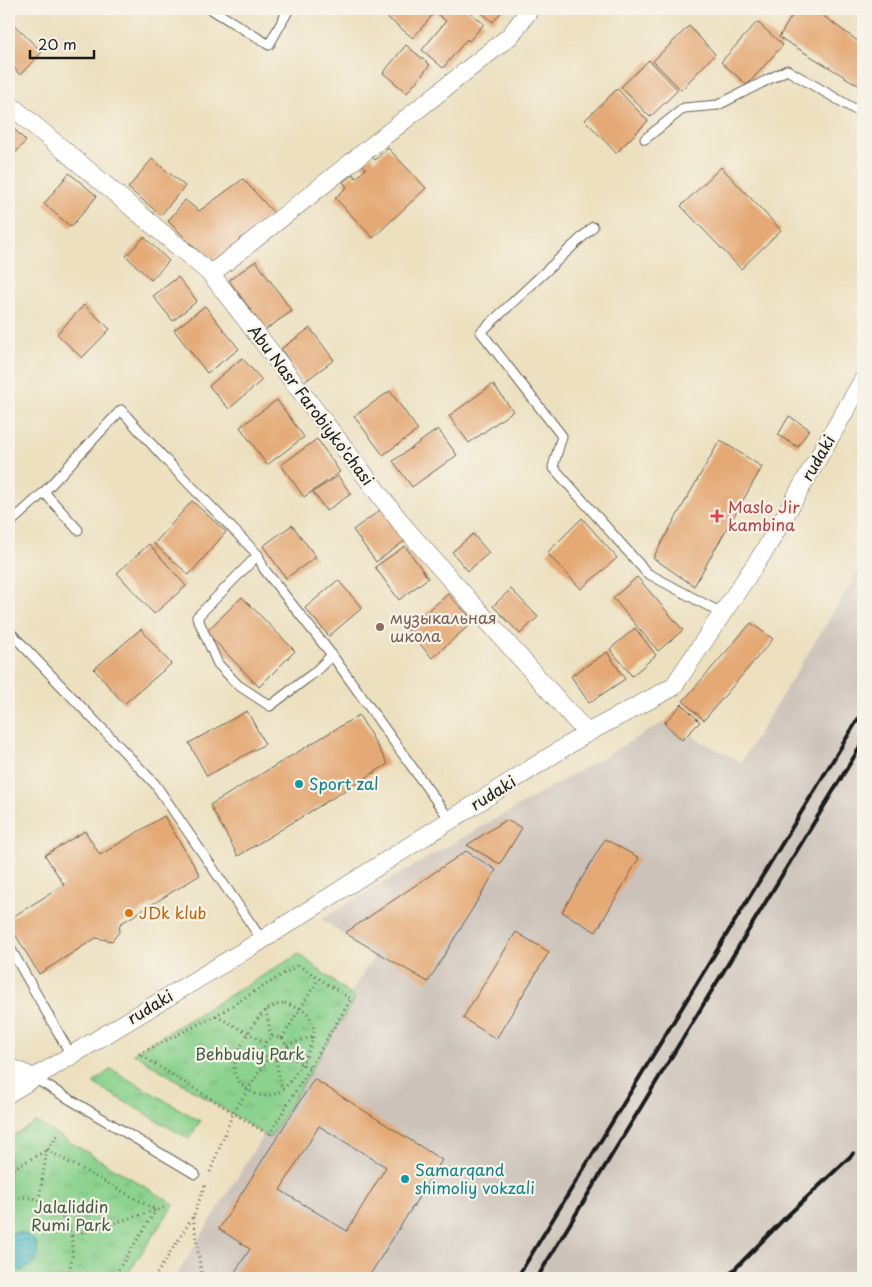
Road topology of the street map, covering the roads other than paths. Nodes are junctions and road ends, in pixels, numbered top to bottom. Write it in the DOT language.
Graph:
graph roads {
  1 [pos="211,9"];
  2 [pos="289,9"];
  3 [pos="530,9"];
  4 [pos="9,104"];
  5 [pos="863,114"];
  6 [pos="645,139"];
  7 [pos="593,227"];
  8 [pos="211,274"];
  9 [pos="863,380"];
  10 [pos="44,492"];
  11 [pos="9,524"];
  12 [pos="78,530"];
  13 [pos="258,555"];
  14 [pos="723,614"];
  15 [pos="9,631"];
  16 [pos="332,655"];
  17 [pos="587,733"];
  18 [pos="450,820"];
  19 [pos="262,940"];
  20 [pos="9,946"];
  21 [pos="71,1054"];
  22 [pos="9,1067"];
  23 [pos="34,1078"];
  24 [pos="9,1094"];
  25 [pos="195,1174"];
  1 -- 2 [label="lane"];
  3 -- 8 [label="street"];
  4 -- 8 [label="street, Abu Nasr Farobiyko'chasi"];
  5 -- 6 [label="lane"];
  7 -- 14 [label="lane"];
  8 -- 17 [label="street, Abu Nasr Farobiyko'chasi"];
  9 -- 14 [label="street, rudaki"];
  10 -- 11 [label="lane"];
  10 -- 12 [label="lane"];
  10 -- 13 [label="lane"];
  13 -- 16 [label="lane"];
  13 -- 16 [label="lane"];
  14 -- 17 [label="street, rudaki"];
  15 -- 19 [label="lane"];
  16 -- 18 [label="lane"];
  17 -- 18 [label="street, rudaki"];
  18 -- 19 [label="street, rudaki"];
  19 -- 21 [label="street, rudaki"];
  20 -- 21 [label="lane"];
  21 -- 23 [label="street, rudaki"];
  22 -- 23 [label="street"];
  23 -- 24 [label="street, rudaki"];
  23 -- 25 [label="lane"];
}
